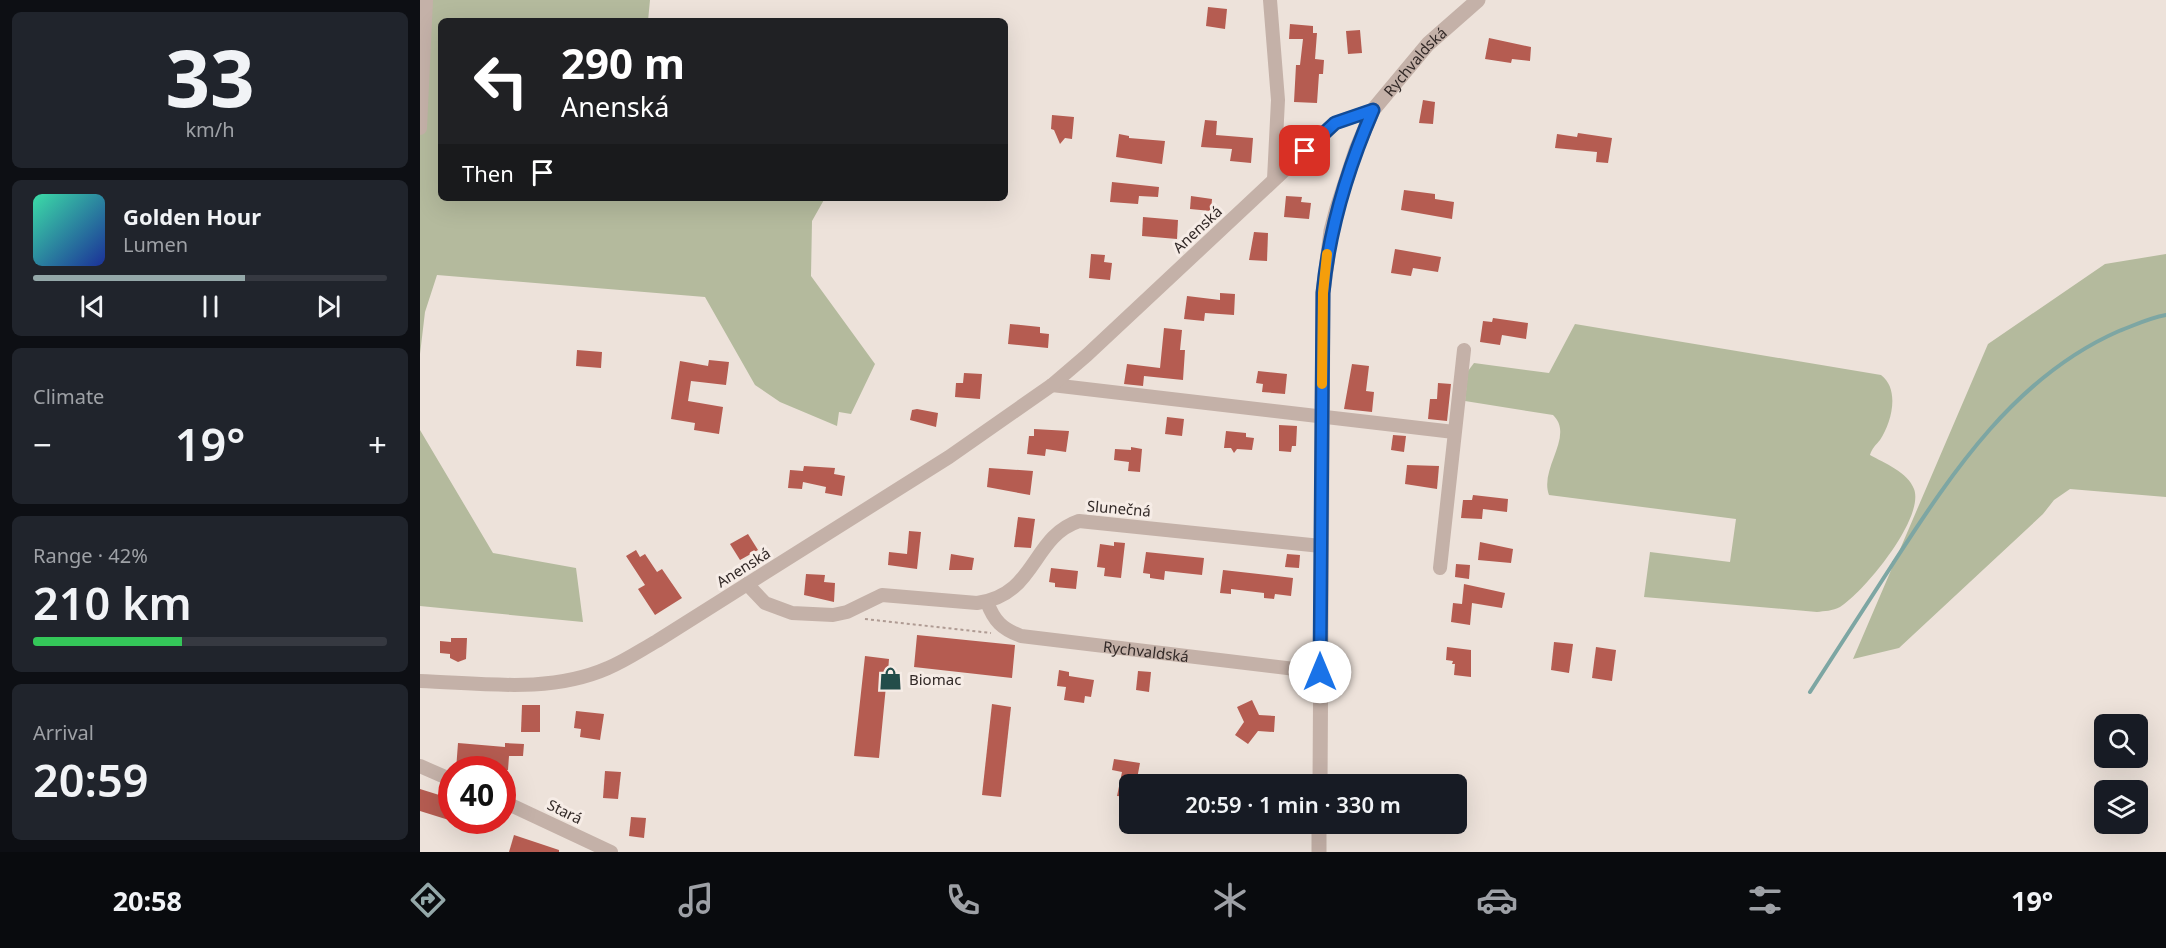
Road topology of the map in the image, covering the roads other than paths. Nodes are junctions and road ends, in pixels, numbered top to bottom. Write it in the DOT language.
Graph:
graph roads {
  1 [pos="426,0"];
  2 [pos="1269,0"];
  3 [pos="1478,0"];
  4 [pos="1373,110"];
  5 [pos="420,128"];
  6 [pos="1274,179"];
  7 [pos="1464,350"];
  8 [pos="1052,385"];
  9 [pos="1322,415"];
  10 [pos="1454,432"];
  11 [pos="1321,546"];
  12 [pos="1440,568"];
  13 [pos="747,584"];
  14 [pos="987,602"];
  15 [pos="1320,672"];
  16 [pos="420,681"];
  17 [pos="420,766"];
  18 [pos="438,774"];
  19 [pos="1320,774"];
  20 [pos="516,808"];
  21 [pos="1319,834"];
  22 [pos="611,852"];
  23 [pos="1319,852"];
  1 -- 5 [label="street"];
  2 -- 6 [label="street"];
  3 -- 4 [label="street, Rychvaldská"];
  4 -- 6 [label="street, Anenská"];
  4 -- 9 [label="street, Rychvaldská"];
  6 -- 8 [label="street, Anenská"];
  7 -- 10 [label="street"];
  8 -- 9 [label="street"];
  8 -- 13 [label="street, Anenská"];
  9 -- 10 [label="street"];
  9 -- 11 [label="street, Rychvaldská"];
  10 -- 12 [label="street"];
  11 -- 14 [label="street, Slunečná"];
  11 -- 15 [label="street, Rychvaldská"];
  13 -- 14 [label="street"];
  13 -- 16 [label="street, Anenská"];
  14 -- 15 [label="street, Rychvaldská"];
  15 -- 19 [label="street, Rychvaldská"];
  17 -- 18 [label="street"];
  20 -- 22 [label="street, Stará"];
  21 -- 23 [label="street"];
}
